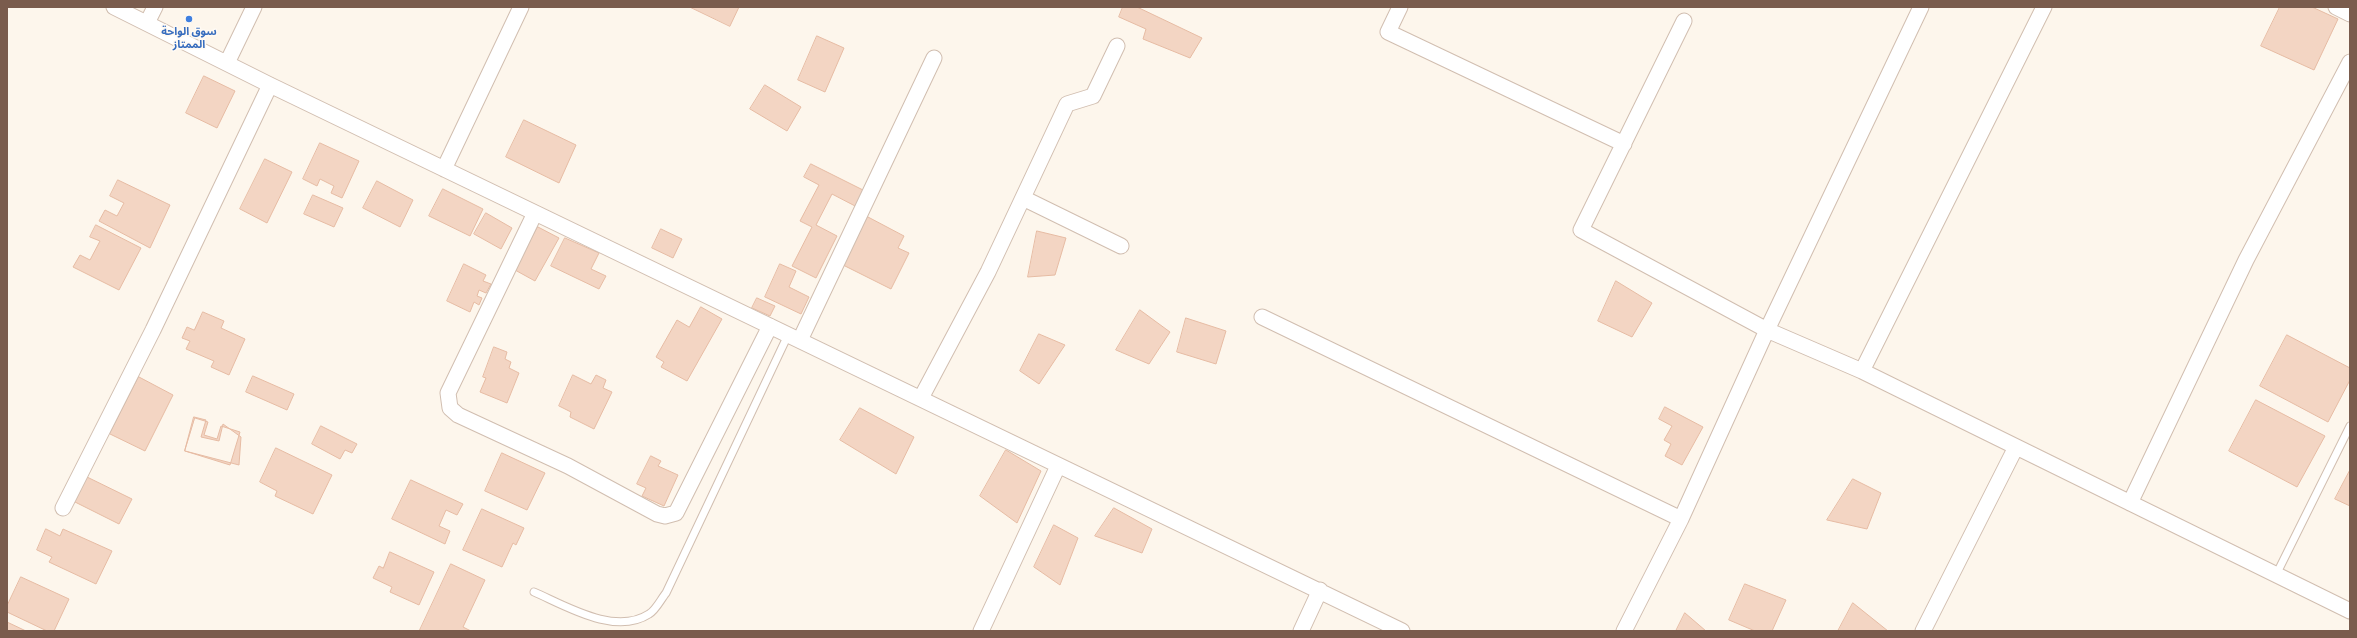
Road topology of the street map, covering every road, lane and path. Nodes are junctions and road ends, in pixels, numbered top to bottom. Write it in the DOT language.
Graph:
graph roads {
  1 [pos="114,7"];
  2 [pos="155,7"];
  3 [pos="254,7"];
  4 [pos="521,7"];
  5 [pos="1400,7"];
  6 [pos="1921,7"];
  7 [pos="2044,7"];
  8 [pos="2336,7"];
  9 [pos="2350,14"];
  10 [pos="1684,21"];
  11 [pos="147,23"];
  12 [pos="1117,46"];
  13 [pos="934,58"];
  14 [pos="2350,62"];
  15 [pos="227,63"];
  16 [pos="270,85"];
  17 [pos="1624,144"];
  18 [pos="444,169"];
  19 [pos="1023,198"];
  20 [pos="535,213"];
  21 [pos="1121,246"];
  22 [pos="1262,317"];
  23 [pos="770,326"];
  24 [pos="1767,330"];
  25 [pos="794,337"];
  26 [pos="1862,371"];
  27 [pos="921,398"];
  28 [pos="2350,426"];
  29 [pos="2016,447"];
  30 [pos="1058,466"];
  31 [pos="2130,503"];
  32 [pos="63,508"];
  33 [pos="1681,519"];
  34 [pos="2276,574"];
  35 [pos="1320,590"];
  36 [pos="534,592"];
  37 [pos="2350,611"];
  38 [pos="981,631"];
  39 [pos="1301,631"];
  40 [pos="1402,631"];
  41 [pos="1624,631"];
  42 [pos="1923,631"];
  1 -- 11 [label="street"];
  2 -- 11 [label="street"];
  3 -- 15 [label="street"];
  4 -- 18 [label="street"];
  5 -- 17 [label="street"];
  6 -- 24 [label="street"];
  7 -- 26 [label="street"];
  8 -- 9 [label="street"];
  10 -- 17 [label="street"];
  11 -- 15 [label="street"];
  12 -- 19 [label="street"];
  13 -- 25 [label="street"];
  14 -- 31 [label="street"];
  15 -- 16 [label="street"];
  16 -- 18 [label="street"];
  16 -- 32 [label="street"];
  17 -- 24 [label="street"];
  18 -- 20 [label="street"];
  19 -- 21 [label="street"];
  19 -- 27 [label="street"];
  20 -- 23 [label="street"];
  20 -- 23 [label="street"];
  22 -- 33 [label="street"];
  23 -- 25 [label="street"];
  24 -- 26 [label="street"];
  24 -- 33 [label="street"];
  25 -- 27 [label="street"];
  25 -- 36 [label="lane"];
  26 -- 29 [label="street"];
  27 -- 30 [label="street"];
  28 -- 34 [label="lane"];
  29 -- 31 [label="street"];
  29 -- 42 [label="street"];
  30 -- 35 [label="street"];
  30 -- 38 [label="street"];
  31 -- 34 [label="street"];
  33 -- 41 [label="street"];
  34 -- 37 [label="street"];
  35 -- 39 [label="street"];
  35 -- 40 [label="street"];
}
